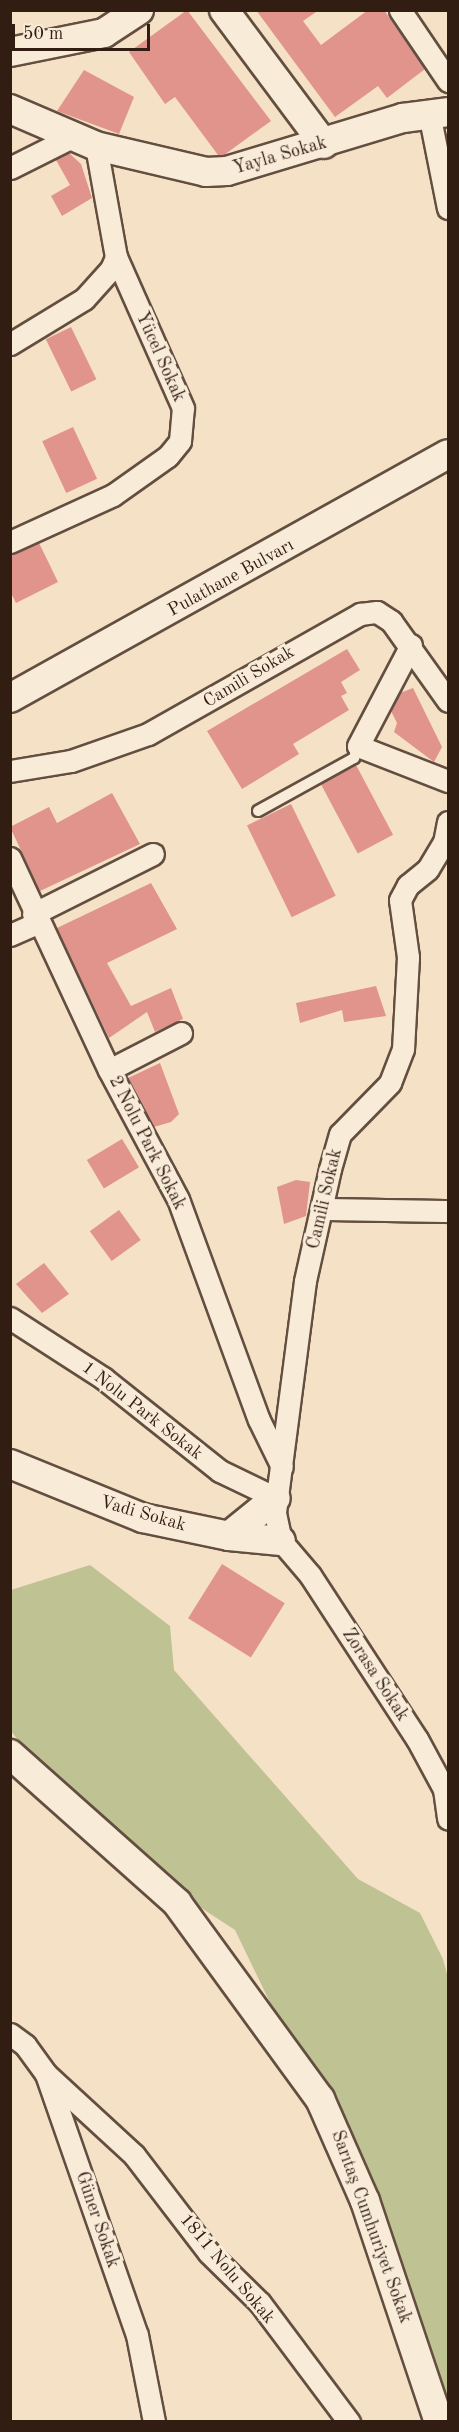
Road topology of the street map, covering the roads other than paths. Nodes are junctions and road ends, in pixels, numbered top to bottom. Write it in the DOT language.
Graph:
graph roads {
  1 [pos="139,10"];
  2 [pos="224,10"];
  3 [pos="400,10"];
  4 [pos="10,52"];
  5 [pos="448,81"];
  6 [pos="10,109"];
  7 [pos="439,112"];
  8 [pos="85,141"];
  9 [pos="324,144"];
  10 [pos="10,168"];
  11 [pos="448,207"];
  12 [pos="116,257"];
  13 [pos="10,344"];
  14 [pos="448,454"];
  15 [pos="10,542"];
  16 [pos="411,645"];
  17 [pos="10,698"];
  18 [pos="448,701"];
  19 [pos="358,746"];
  20 [pos="10,771"];
  21 [pos="448,781"];
  22 [pos="258,811"];
  23 [pos="448,822"];
  24 [pos="153,854"];
  25 [pos="10,858"];
  26 [pos="35,918"];
  27 [pos="10,935"];
  28 [pos="181,1033"];
  29 [pos="109,1070"];
  30 [pos="323,1209"];
  31 [pos="448,1211"];
  32 [pos="10,1318"];
  33 [pos="10,1464"];
  34 [pos="282,1467"];
  35 [pos="276,1497"];
  36 [pos="229,1536"];
  37 [pos="281,1541"];
  38 [pos="10,1754"];
  39 [pos="448,1819"];
  40 [pos="10,2034"];
  41 [pos="46,2074"];
  42 [pos="154,2421"];
  43 [pos="349,2421"];
  44 [pos="438,2421"];
  1 -- 4 [label="street"];
  2 -- 9 [label="street"];
  3 -- 5 [label="street"];
  6 -- 8 [label="street, Yayla Sokak"];
  7 -- 9 [label="street, Yayla Sokak"];
  7 -- 11 [label="street"];
  8 -- 9 [label="street, Yayla Sokak"];
  8 -- 10 [label="street"];
  8 -- 12 [label="street, Yücel Sokak"];
  12 -- 13 [label="street"];
  12 -- 15 [label="street, Yücel Sokak"];
  14 -- 17 [label="street, Pulathane Bulvarı"];
  16 -- 18 [label="street, Camili Sokak"];
  16 -- 19 [label="street"];
  16 -- 20 [label="street, Camili Sokak"];
  19 -- 21 [label="street"];
  19 -- 22 [label="lane"];
  23 -- 30 [label="street, Camili Sokak"];
  24 -- 26 [label="street"];
  25 -- 26 [label="street, 2 Nolu Park Sokak"];
  26 -- 27 [label="street"];
  26 -- 29 [label="street, 2 Nolu Park Sokak"];
  28 -- 29 [label="street"];
  29 -- 34 [label="street, 2 Nolu Park Sokak"];
  30 -- 31 [label="street"];
  30 -- 34 [label="street, Camili Sokak"];
  32 -- 35 [label="street, 1 Nolu Park Sokak"];
  33 -- 36 [label="street, Vadi Sokak"];
  34 -- 35 [label="street, Camili Sokak"];
  35 -- 36 [label="street"];
  35 -- 37 [label="street, Camili Sokak"];
  36 -- 37 [label="street, Vadi Sokak"];
  37 -- 39 [label="street, Zorasa Sokak"];
  38 -- 44 [label="street, Sarıtaş Cumhuriyet Sokak"];
  40 -- 41 [label="street, Güner Sokak"];
  41 -- 42 [label="street, Güner Sokak"];
  41 -- 43 [label="street, 1811 Nolu Sokak"];
}
